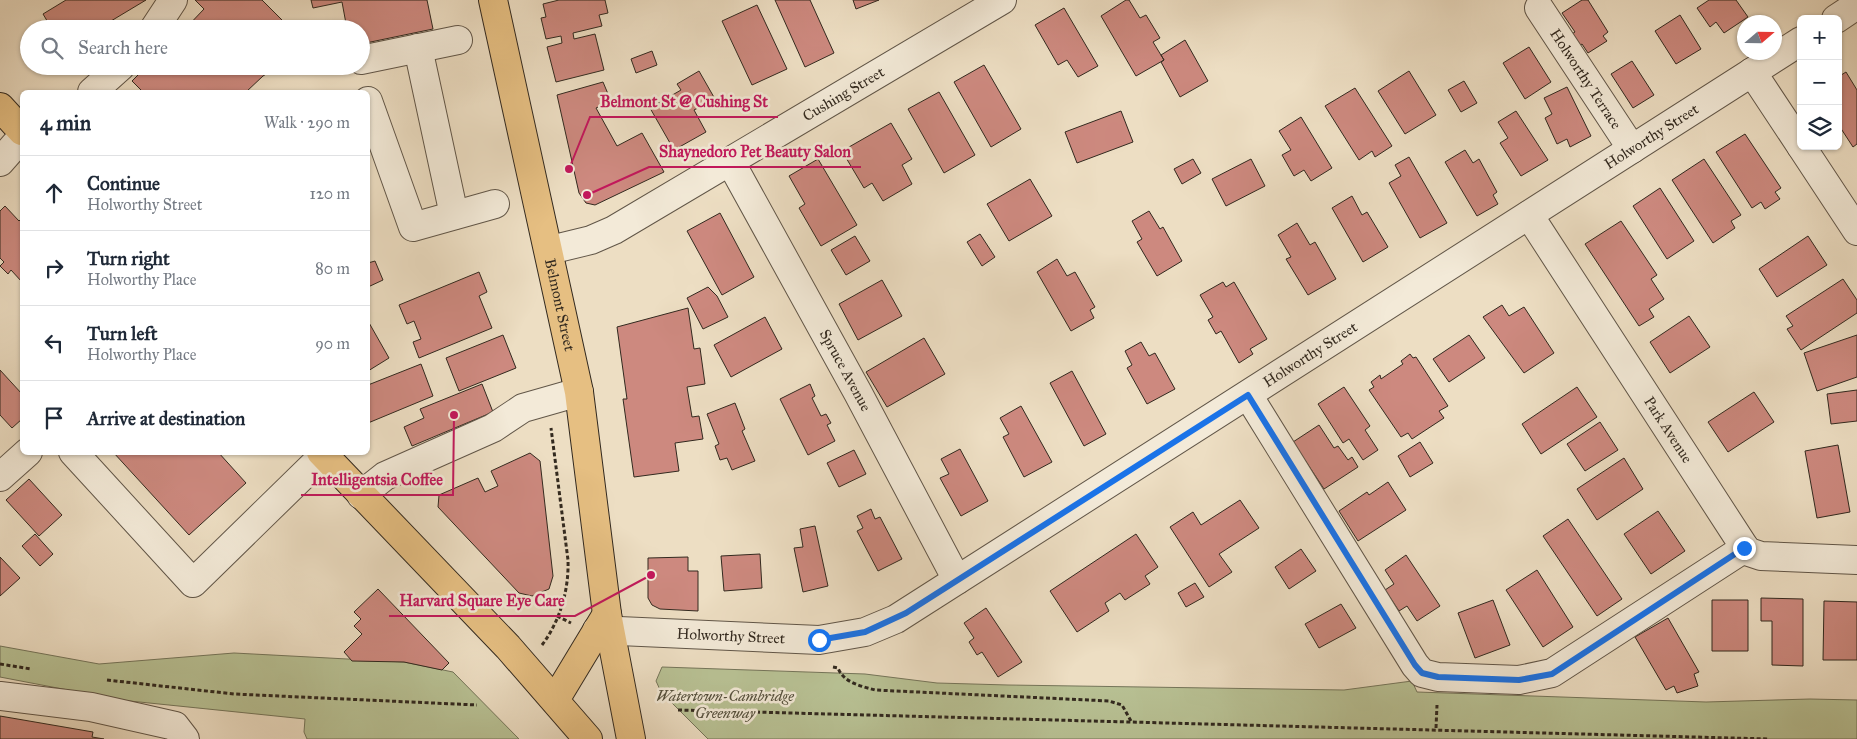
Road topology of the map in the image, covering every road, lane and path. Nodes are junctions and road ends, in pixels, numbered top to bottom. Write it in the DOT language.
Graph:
graph roads {
  1 [pos="173,0"];
  2 [pos="493,0"];
  3 [pos="1002,0"];
  4 [pos="1857,5"];
  5 [pos="1539,8"];
  6 [pos="1842,15"];
  7 [pos="160,20"];
  8 [pos="458,40"];
  9 [pos="1797,44"];
  10 [pos="418,48"];
  11 [pos="370,58"];
  12 [pos="1752,72"];
  13 [pos="111,75"];
  14 [pos="358,75"];
  15 [pos="94,90"];
  16 [pos="363,90"];
  17 [pos="0,107"];
  18 [pos="370,107"];
  19 [pos="20,129"];
  20 [pos="20,139"];
  21 [pos="1797,140"];
  22 [pos="1632,149"];
  23 [pos="1804,150"];
  24 [pos="730,161"];
  25 [pos="0,162"];
  26 [pos="495,204"];
  27 [pos="454,215"];
  28 [pos="1529,215"];
  29 [pos="1857,231"];
  30 [pos="550,250"];
  31 [pos="579,392"];
  32 [pos="1248,395"];
  33 [pos="25,455"];
  34 [pos="76,455"];
  35 [pos="321,455"];
  36 [pos="323,455"];
  37 [pos="0,477"];
  38 [pos="361,494"];
  39 [pos="1744,548"];
  40 [pos="1857,560"];
  41 [pos="957,580"];
  42 [pos="597,625"];
  43 [pos="544,643"];
  44 [pos="0,664"];
  45 [pos="838,668"];
  46 [pos="37,670"];
  47 [pos="103,680"];
  48 [pos="0,696"];
  49 [pos="555,700"];
  50 [pos="477,705"];
  51 [pos="678,710"];
  52 [pos="1131,721"];
  53 [pos="185,739"];
  54 [pos="588,739"];
  55 [pos="631,739"];
  56 [pos="1758,739"];
  57 [pos="1769,739"];
  1 -- 7 [label="street"];
  2 -- 30 [label="main road, Belmont Street"];
  3 -- 24 [label="street, Cushing Street"];
  4 -- 6 [label="street"];
  5 -- 22 [label="street, Holworthy Terrace"];
  8 -- 10 [label="street"];
  9 -- 12 [label="street, Holworthy Street"];
  10 -- 11 [label="street"];
  10 -- 27 [label="street"];
  12 -- 21 [label="street"];
  12 -- 22 [label="street, Holworthy Street"];
  13 -- 15 [label="street"];
  14 -- 16 [label="street"];
  17 -- 19 [label="main road"];
  18 -- 27 [label="street"];
  20 -- 25 [label="street"];
  22 -- 28 [label="street, Holworthy Street"];
  23 -- 29 [label="street"];
  24 -- 30 [label="street, Cushing Street"];
  24 -- 41 [label="street, Spruce Avenue"];
  26 -- 27 [label="street"];
  28 -- 32 [label="street, Holworthy Street"];
  28 -- 39 [label="street, Park Avenue"];
  30 -- 31 [label="main road, Belmont Street"];
  31 -- 38 [label="street"];
  31 -- 42 [label="main road, Belmont Street"];
  32 -- 39 [label="street"];
  32 -- 41 [label="street, Holworthy Street"];
  33 -- 37 [label="street"];
  34 -- 35 [label="street"];
  36 -- 38 [label="main road"];
  38 -- 49 [label="main road"];
  39 -- 40 [label="street"];
  41 -- 42 [label="street, Holworthy Street"];
  42 -- 43 [label="path"];
  42 -- 49 [label="main road"];
  42 -- 55 [label="main road, Belmont Street"];
  44 -- 46 [label="path"];
  45 -- 52 [label="path"];
  47 -- 50 [label="path"];
  48 -- 53 [label="street"];
  49 -- 54 [label="main road"];
  51 -- 52 [label="path"];
  52 -- 56 [label="path"];
  56 -- 57 [label="path"];
}
